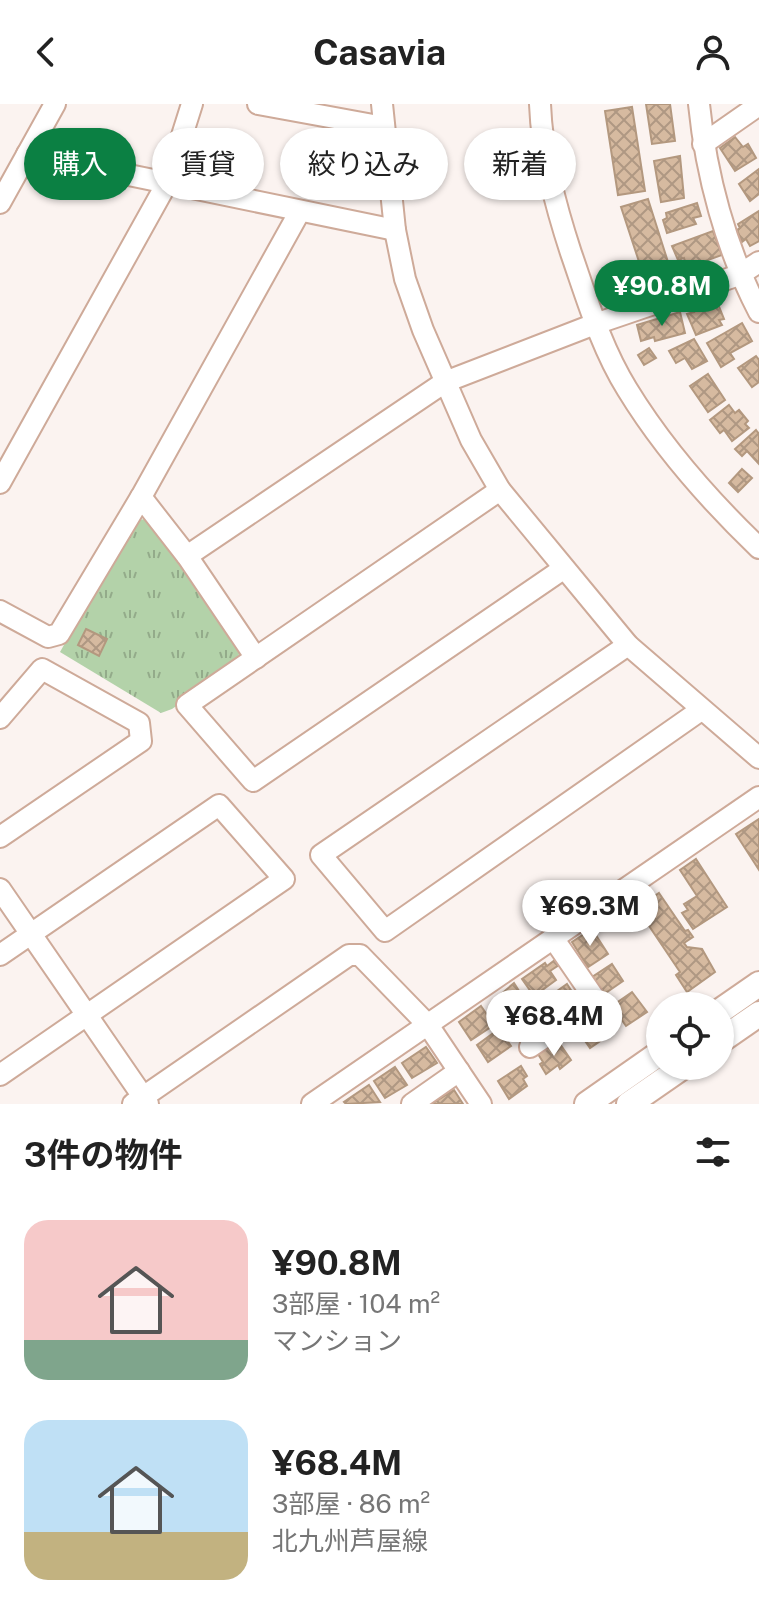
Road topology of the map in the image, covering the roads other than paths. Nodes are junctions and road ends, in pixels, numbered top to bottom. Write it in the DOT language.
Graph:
graph roads {
  1 [pos="55,104"];
  2 [pos="192,104"];
  3 [pos="258,104"];
  4 [pos="382,104"];
  5 [pos="540,104"];
  6 [pos="699,104"];
  7 [pos="759,105"];
  8 [pos="309,109"];
  9 [pos="384,127"];
  10 [pos="42,128"];
  11 [pos="184,128"];
  12 [pos="703,144"];
  13 [pos="24,159"];
  14 [pos="158,200"];
  15 [pos="248,200"];
  16 [pos="0,203"];
  17 [pos="300,211"];
  18 [pos="395,230"];
  19 [pos="759,262"];
  20 [pos="739,275"];
  21 [pos="759,312"];
  22 [pos="595,324"];
  23 [pos="445,382"];
  24 [pos="0,483"];
  25 [pos="500,490"];
  26 [pos="141,497"];
  27 [pos="759,548"];
  28 [pos="187,556"];
  29 [pos="563,569"];
  30 [pos="0,611"];
  31 [pos="628,645"];
  32 [pos="256,658"];
  33 [pos="701,710"];
  34 [pos="0,718"];
  35 [pos="759,758"];
  36 [pos="759,797"];
  37 [pos="0,837"];
  38 [pos="0,889"];
  39 [pos="31,934"];
  40 [pos="553,938"];
  41 [pos="0,955"];
  42 [pos="751,990"];
  43 [pos="734,1002"];
  44 [pos="86,1014"];
  45 [pos="758,1018"];
  46 [pos="428,1025"];
  47 [pos="734,1033"];
  48 [pos="530,1047"];
  49 [pos="646,1063"];
  50 [pos="459,1071"];
  51 [pos="0,1075"];
  52 [pos="664,1080"];
  53 [pos="142,1102"];
  54 [pos="312,1104"];
  55 [pos="412,1104"];
  56 [pos="481,1104"];
  57 [pos="587,1104"];
  58 [pos="629,1104"];
  1 -- 10 [label="street"];
  2 -- 11 [label="street"];
  3 -- 8 [label="street"];
  4 -- 9 [label="street"];
  5 -- 22 [label="street"];
  6 -- 12 [label="street"];
  7 -- 12 [label="street"];
  8 -- 9 [label="street"];
  9 -- 18 [label="street"];
  12 -- 20 [label="street"];
  13 -- 16 [label="street"];
  14 -- 24 [label="street"];
  15 -- 17 [label="street"];
  17 -- 18 [label="street"];
  17 -- 26 [label="street"];
  18 -- 23 [label="street"];
  19 -- 20 [label="street"];
  20 -- 21 [label="street"];
  20 -- 22 [label="street"];
  22 -- 23 [label="street"];
  22 -- 27 [label="street"];
  23 -- 25 [label="street"];
  23 -- 28 [label="street"];
  25 -- 29 [label="street"];
  25 -- 32 [label="street"];
  26 -- 28 [label="street"];
  26 -- 30 [label="street"];
  28 -- 32 [label="street"];
  29 -- 31 [label="street"];
  29 -- 32 [label="street"];
  31 -- 33 [label="street"];
  31 -- 33 [label="street"];
  33 -- 35 [label="street"];
  34 -- 37 [label="street"];
  36 -- 40 [label="street"];
  38 -- 39 [label="street"];
  39 -- 41 [label="street"];
  39 -- 44 [label="street"];
  39 -- 44 [label="street"];
  40 -- 46 [label="street"];
  40 -- 48 [label="street"];
  42 -- 43 [label="main road"];
  42 -- 45 [label="street"];
  44 -- 51 [label="street"];
  44 -- 53 [label="street"];
  45 -- 47 [label="main road"];
  46 -- 50 [label="street"];
  46 -- 53 [label="street"];
  46 -- 54 [label="street"];
  49 -- 57 [label="main road"];
  50 -- 55 [label="street"];
  50 -- 56 [label="street"];
  52 -- 58 [label="main road"];
}
